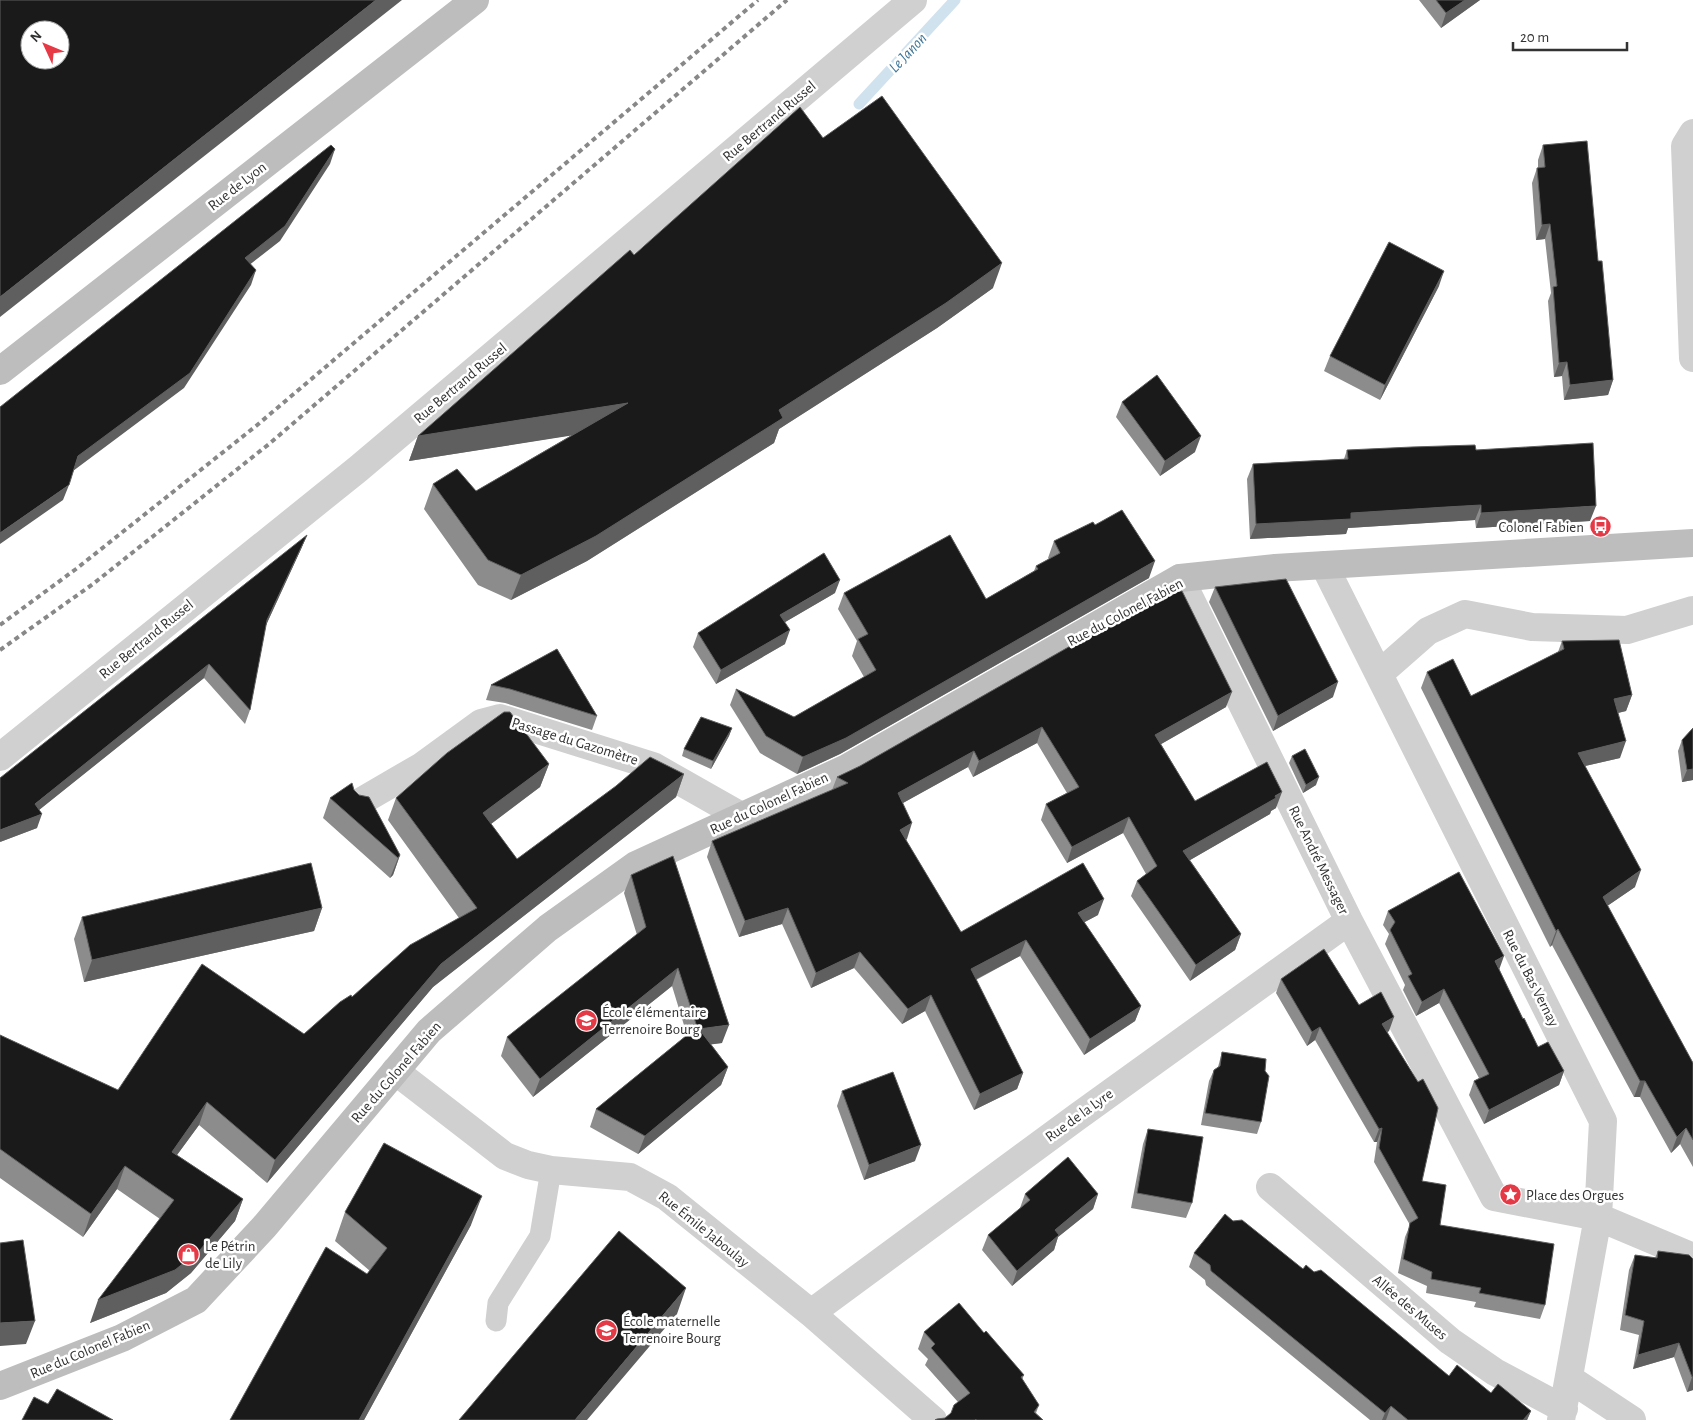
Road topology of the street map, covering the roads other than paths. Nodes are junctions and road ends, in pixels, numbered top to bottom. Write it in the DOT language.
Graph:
graph roads {
  1 [pos="475,0"];
  2 [pos="913,0"];
  3 [pos="1693,132"];
  4 [pos="1693,358"];
  5 [pos="0,371"];
  6 [pos="1693,543"];
  7 [pos="1324,564"];
  8 [pos="1180,578"];
  9 [pos="1693,610"];
  10 [pos="1379,674"];
  11 [pos="0,757"];
  12 [pos="360,802"];
  13 [pos="741,816"];
  14 [pos="1349,921"];
  15 [pos="395,1071"];
  16 [pos="551,1170"];
  17 [pos="1270,1187"];
  18 [pos="1598,1217"];
  19 [pos="1693,1257"];
  20 [pos="811,1313"];
  21 [pos="496,1321"];
  22 [pos="1570,1378"];
  23 [pos="0,1386"];
  24 [pos="907,1410"];
  25 [pos="1562,1415"];
  26 [pos="933,1420"];
  27 [pos="1632,1420"];
  1 -- 5 [label="main road, Rue de Lyon"];
  2 -- 11 [label="street, Rue Bertrand Russel"];
  3 -- 4 [label="street"];
  6 -- 7 [label="main road, Rue du Colonel Fabien"];
  7 -- 8 [label="main road, Rue du Colonel Fabien"];
  7 -- 10 [label="street, Rue du Bas Vernay"];
  8 -- 13 [label="main road, Rue du Colonel Fabien"];
  8 -- 14 [label="street, Rue André Messager"];
  9 -- 10 [label="street"];
  10 -- 18 [label="street, Rue du Bas Vernay"];
  12 -- 13 [label="street, Passage du Gazomètre"];
  13 -- 15 [label="main road, Rue du Colonel Fabien"];
  14 -- 18 [label="street, Rue André Messager"];
  14 -- 20 [label="street, Rue de la Lyre"];
  15 -- 16 [label="street, Rue Émile Jaboulay"];
  15 -- 23 [label="main road, Rue du Colonel Fabien"];
  16 -- 20 [label="street, Rue Émile Jaboulay"];
  16 -- 21 [label="lane"];
  17 -- 25 [label="street, Allée des Muses"];
  18 -- 19 [label="street"];
  18 -- 22 [label="street, Rue du Bas Vernay"];
  20 -- 24 [label="street, Rue Émile Jaboulay"];
  22 -- 25 [label="street, Rue du Bas Vernay"];
  22 -- 27 [label="street"];
  24 -- 26 [label="street, Rue Émile Jaboulay"];
}
